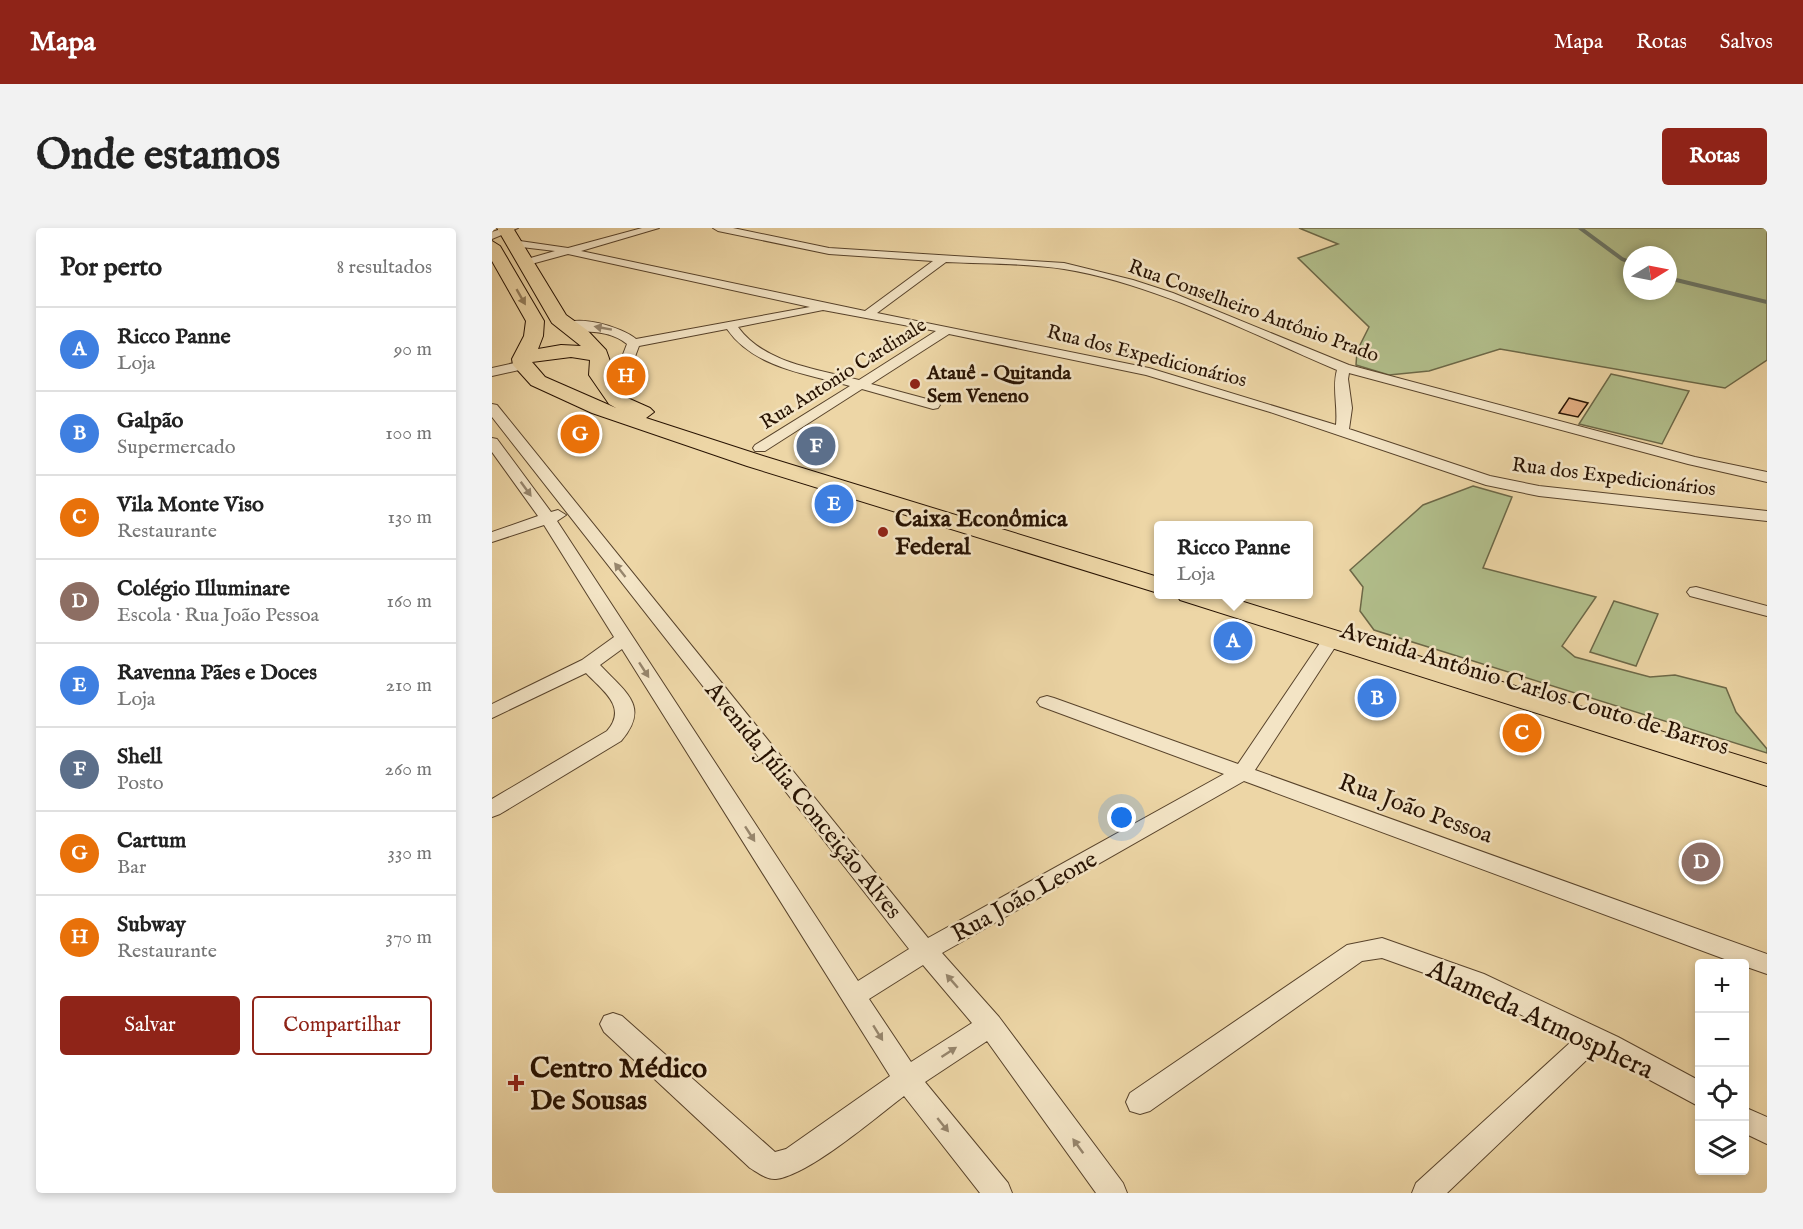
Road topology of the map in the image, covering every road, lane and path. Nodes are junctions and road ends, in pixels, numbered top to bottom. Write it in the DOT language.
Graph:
graph roads {
  1 [pos="654,228"];
  2 [pos="718,228"];
  3 [pos="506,233"];
  4 [pos="492,246"];
  5 [pos="565,251"];
  6 [pos="943,260"];
  7 [pos="524,263"];
  8 [pos="826,307"];
  9 [pos="867,315"];
  10 [pos="567,326"];
  11 [pos="731,326"];
  12 [pos="948,330"];
  13 [pos="634,344"];
  14 [pos="523,362"];
  15 [pos="492,364"];
  16 [pos="599,366"];
  17 [pos="1344,368"];
  18 [pos="492,372"];
  19 [pos="859,385"];
  20 [pos="549,386"];
  21 [pos="933,405"];
  22 [pos="492,408"];
  23 [pos="499,427"];
  24 [pos="1342,431"];
  25 [pos="492,442"];
  26 [pos="760,448"];
  27 [pos="1767,477"];
  28 [pos="573,510"];
  29 [pos="1767,516"];
  30 [pos="548,519"];
  31 [pos="492,537"];
  32 [pos="1154,570"];
  33 [pos="1154,584"];
  34 [pos="1696,592"];
  35 [pos="1206,599"];
  36 [pos="1251,599"];
  37 [pos="1767,611"];
  38 [pos="1332,638"];
  39 [pos="624,639"];
  40 [pos="589,664"];
  41 [pos="1047,702"];
  42 [pos="492,712"];
  43 [pos="1767,759"];
  44 [pos="1242,773"];
  45 [pos="1767,775"];
  46 [pos="492,809"];
  47 [pos="925,951"];
  48 [pos="1767,964"];
  49 [pos="855,995"];
  50 [pos="613,1024"];
  51 [pos="990,1025"];
  52 [pos="1593,1038"];
  53 [pos="907,1079"];
  54 [pos="1695,1092"];
  55 [pos="1140,1102"];
  56 [pos="1748,1121"];
  57 [pos="1767,1131"];
  58 [pos="998,1193"];
  59 [pos="1113,1193"];
  60 [pos="1426,1193"];
  1 -- 5 [label="street"];
  2 -- 6 [label="street, Rua Conselheiro Antônio Prado"];
  3 -- 5 [label="street, Rua dos Expedicionários"];
  3 -- 7 [label="main road"];
  4 -- 14 [label="main road, one-way"];
  5 -- 7 [label="street"];
  5 -- 8 [label="street, Rua dos Expedicionários"];
  6 -- 9 [label="street"];
  6 -- 17 [label="street, Rua Conselheiro Antônio Prado"];
  7 -- 10 [label="main road"];
  8 -- 9 [label="street, Rua dos Expedicionários"];
  8 -- 11 [label="street"];
  9 -- 12 [label="street, Rua dos Expedicionários"];
  13 -- 10 [label="street, one-way"];
  10 -- 16 [label="main road"];
  11 -- 13 [label="street"];
  11 -- 19 [label="street"];
  12 -- 19 [label="street, Rua Antonio Cardinale"];
  12 -- 24 [label="street, Rua dos Expedicionários"];
  13 -- 16 [label="street"];
  14 -- 15 [label="street"];
  14 -- 16 [label="main road"];
  14 -- 18 [label="street"];
  14 -- 20 [label="main road"];
  16 -- 20 [label="main road"];
  16 -- 26 [label="main road"];
  17 -- 24 [label="street"];
  17 -- 27 [label="street, Rua Conselheiro Antônio Prado"];
  19 -- 21 [label="street"];
  19 -- 26 [label="street, Rua Antonio Cardinale"];
  20 -- 33 [label="main road"];
  22 -- 23 [label="street, Avenida Júlia Conceição Alves"];
  23 -- 28 [label="street, Avenida Júlia Conceição Alves"];
  24 -- 29 [label="street, Rua dos Expedicionários"];
  25 -- 30 [label="street, Avenida Júlia Conceição Alves, one-way"];
  26 -- 32 [label="main road"];
  28 -- 30 [label="street"];
  47 -- 28 [label="street, Avenida Júlia Conceição Alves, one-way"];
  30 -- 31 [label="street"];
  30 -- 39 [label="street, Avenida Júlia Conceição Alves"];
  34 -- 37 [label="street"];
  35 -- 38 [label="main road, Avenida Antônio Carlos Couto de Barros"];
  36 -- 43 [label="main road, Avenida Antônio Carlos Couto de Barros"];
  38 -- 44 [label="street, Rua João Leone"];
  38 -- 45 [label="main road, Avenida Antônio Carlos Couto de Barros"];
  39 -- 40 [label="street"];
  39 -- 49 [label="street, Avenida Júlia Conceição Alves, one-way"];
  40 -- 42 [label="street"];
  40 -- 46 [label="street"];
  41 -- 44 [label="street, Rua João Pessoa"];
  44 -- 47 [label="street, Rua João Leone"];
  44 -- 48 [label="street, Rua João Pessoa"];
  47 -- 49 [label="street, Rua João Leone"];
  51 -- 47 [label="street, Avenida Júlia Conceição Alves, one-way"];
  49 -- 53 [label="street, Avenida Júlia Conceição Alves, one-way"];
  50 -- 53 [label="street"];
  53 -- 51 [label="street, one-way"];
  59 -- 51 [label="street, Avenida Júlia Conceição Alves, one-way"];
  52 -- 54 [label="street, Alameda Atmosphera"];
  52 -- 55 [label="street, Alameda Atmosphera"];
  52 -- 60 [label="street"];
  53 -- 58 [label="street, Avenida Júlia Conceição Alves, one-way"];
  56 -- 57 [label="street"];
}
